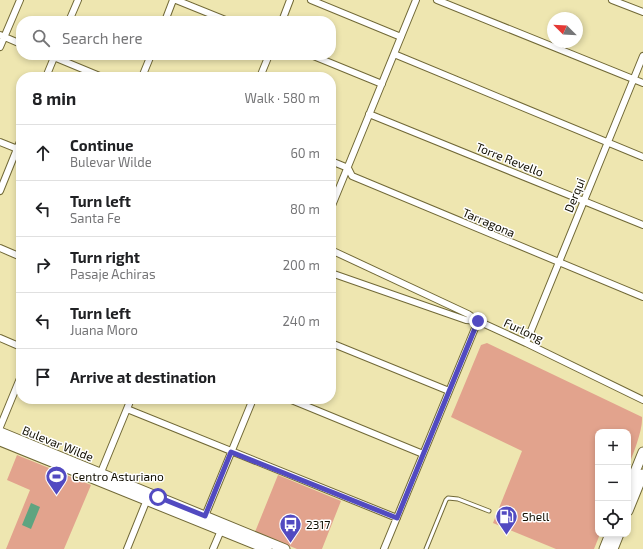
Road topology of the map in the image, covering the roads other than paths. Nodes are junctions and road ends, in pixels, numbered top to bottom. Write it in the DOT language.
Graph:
graph roads {
  1 [pos="20,0"];
  2 [pos="78,0"];
  3 [pos="174,0"];
  4 [pos="290,0"];
  5 [pos="311,0"];
  6 [pos="416,0"];
  7 [pos="437,0"];
  8 [pos="612,0"];
  9 [pos="643,12"];
  10 [pos="71,16"];
  11 [pos="166,16"];
  12 [pos="215,16"];
  13 [pos="284,16"];
  14 [pos="2,36"];
  15 [pos="401,37"];
  16 [pos="16,42"];
  17 [pos="0,46"];
  18 [pos="394,54"];
  19 [pos="643,56"];
  20 [pos="52,60"];
  21 [pos="62,60"];
  22 [pos="149,60"];
  23 [pos="266,60"];
  24 [pos="323,60"];
  25 [pos="48,72"];
  26 [pos="90,72"];
  27 [pos="144,72"];
  28 [pos="262,72"];
  29 [pos="633,80"];
  30 [pos="643,83"];
  31 [pos="382,84"];
  32 [pos="369,114"];
  33 [pos="0,142"];
  34 [pos="608,142"];
  35 [pos="16,149"];
  36 [pos="16,156"];
  37 [pos="643,156"];
  38 [pos="336,162"];
  39 [pos="348,168"];
  40 [pos="0,191"];
  41 [pos="336,196"];
  42 [pos="584,201"];
  43 [pos="643,225"];
  44 [pos="0,248"];
  45 [pos="336,252"];
  46 [pos="16,255"];
  47 [pos="559,263"];
  48 [pos="336,275"];
  49 [pos="643,297"];
  50 [pos="478,321"];
  51 [pos="0,338"];
  52 [pos="526,343"];
  53 [pos="16,345"];
  54 [pos="336,345"];
  55 [pos="16,388"];
  56 [pos="449,391"];
  57 [pos="643,400"];
  58 [pos="129,404"];
  59 [pos="251,404"];
  60 [pos="301,404"];
  61 [pos="127,409"];
  62 [pos="0,427"];
  63 [pos="0,432"];
  64 [pos="0,441"];
  65 [pos="231,452"];
  66 [pos="643,452"];
  67 [pos="423,454"];
  68 [pos="643,474"];
  69 [pos="99,477"];
  70 [pos="631,482"];
  71 [pos="148,497"];
  72 [pos="631,504"];
  73 [pos="488,511"];
  74 [pos="205,516"];
  75 [pos="397,518"];
  76 [pos="222,527"];
  77 [pos="609,537"];
  78 [pos="618,537"];
  79 [pos="127,549"];
  80 [pos="213,549"];
  81 [pos="267,549"];
  82 [pos="285,549"];
  83 [pos="384,549"];
  84 [pos="426,549"];
  85 [pos="604,549"];
  86 [pos="613,549"];
  1 -- 14 [label="street"];
  2 -- 10 [label="street"];
  3 -- 11 [label="street"];
  3 -- 12 [label="street"];
  4 -- 13 [label="street"];
  5 -- 15 [label="street"];
  6 -- 15 [label="street"];
  7 -- 29 [label="street"];
  8 -- 9 [label="street"];
  14 -- 16 [label="street"];
  14 -- 17 [label="street"];
  15 -- 18 [label="street"];
  18 -- 31 [label="street"];
  18 -- 34 [label="street"];
  19 -- 29 [label="street, Derqui"];
  20 -- 25 [label="street"];
  21 -- 26 [label="street"];
  22 -- 27 [label="street"];
  23 -- 28 [label="street"];
  24 -- 31 [label="street"];
  29 -- 30 [label="street"];
  29 -- 34 [label="street, Derqui"];
  31 -- 32 [label="street"];
  32 -- 39 [label="street"];
  32 -- 42 [label="street, Torre Revello"];
  33 -- 35 [label="street"];
  34 -- 37 [label="street"];
  34 -- 42 [label="street, Derqui"];
  36 -- 40 [label="street"];
  38 -- 39 [label="street, Tarragona"];
  39 -- 41 [label="street"];
  39 -- 47 [label="street, Tarragona"];
  42 -- 43 [label="street, Torre Revello"];
  42 -- 47 [label="street, Derqui"];
  44 -- 46 [label="street"];
  45 -- 50 [label="street, Furlong"];
  47 -- 49 [label="street, Tarragona"];
  47 -- 52 [label="street, Derqui"];
  48 -- 50 [label="street"];
  50 -- 52 [label="street, Furlong"];
  50 -- 56 [label="street"];
  51 -- 53 [label="street"];
  52 -- 57 [label="street, Furlong"];
  54 -- 56 [label="street"];
  55 -- 62 [label="street"];
  56 -- 67 [label="street"];
  58 -- 61 [label="street"];
  59 -- 65 [label="street"];
  60 -- 67 [label="street"];
  61 -- 65 [label="street"];
  61 -- 69 [label="street"];
  63 -- 69 [label="main road, Bulevar Wilde"];
  64 -- 69 [label="main road, Bulevar Wilde"];
  65 -- 74 [label="street"];
  65 -- 75 [label="street"];
  66 -- 70 [label="main road"];
  67 -- 75 [label="street"];
  68 -- 72 [label="main road"];
  69 -- 71 [label="main road, Bulevar Wilde"];
  71 -- 74 [label="main road, Bulevar Wilde"];
  71 -- 76 [label="main road, Bulevar Wilde"];
  71 -- 79 [label="street"];
  73 -- 84 [label="lane"];
  74 -- 76 [label="main road, Bulevar Wilde"];
  75 -- 83 [label="street"];
  76 -- 80 [label="street"];
  76 -- 81 [label="main road, Bulevar Wilde"];
  76 -- 82 [label="main road, Bulevar Wilde"];
  77 -- 85 [label="main road"];
  78 -- 86 [label="main road"];
}
